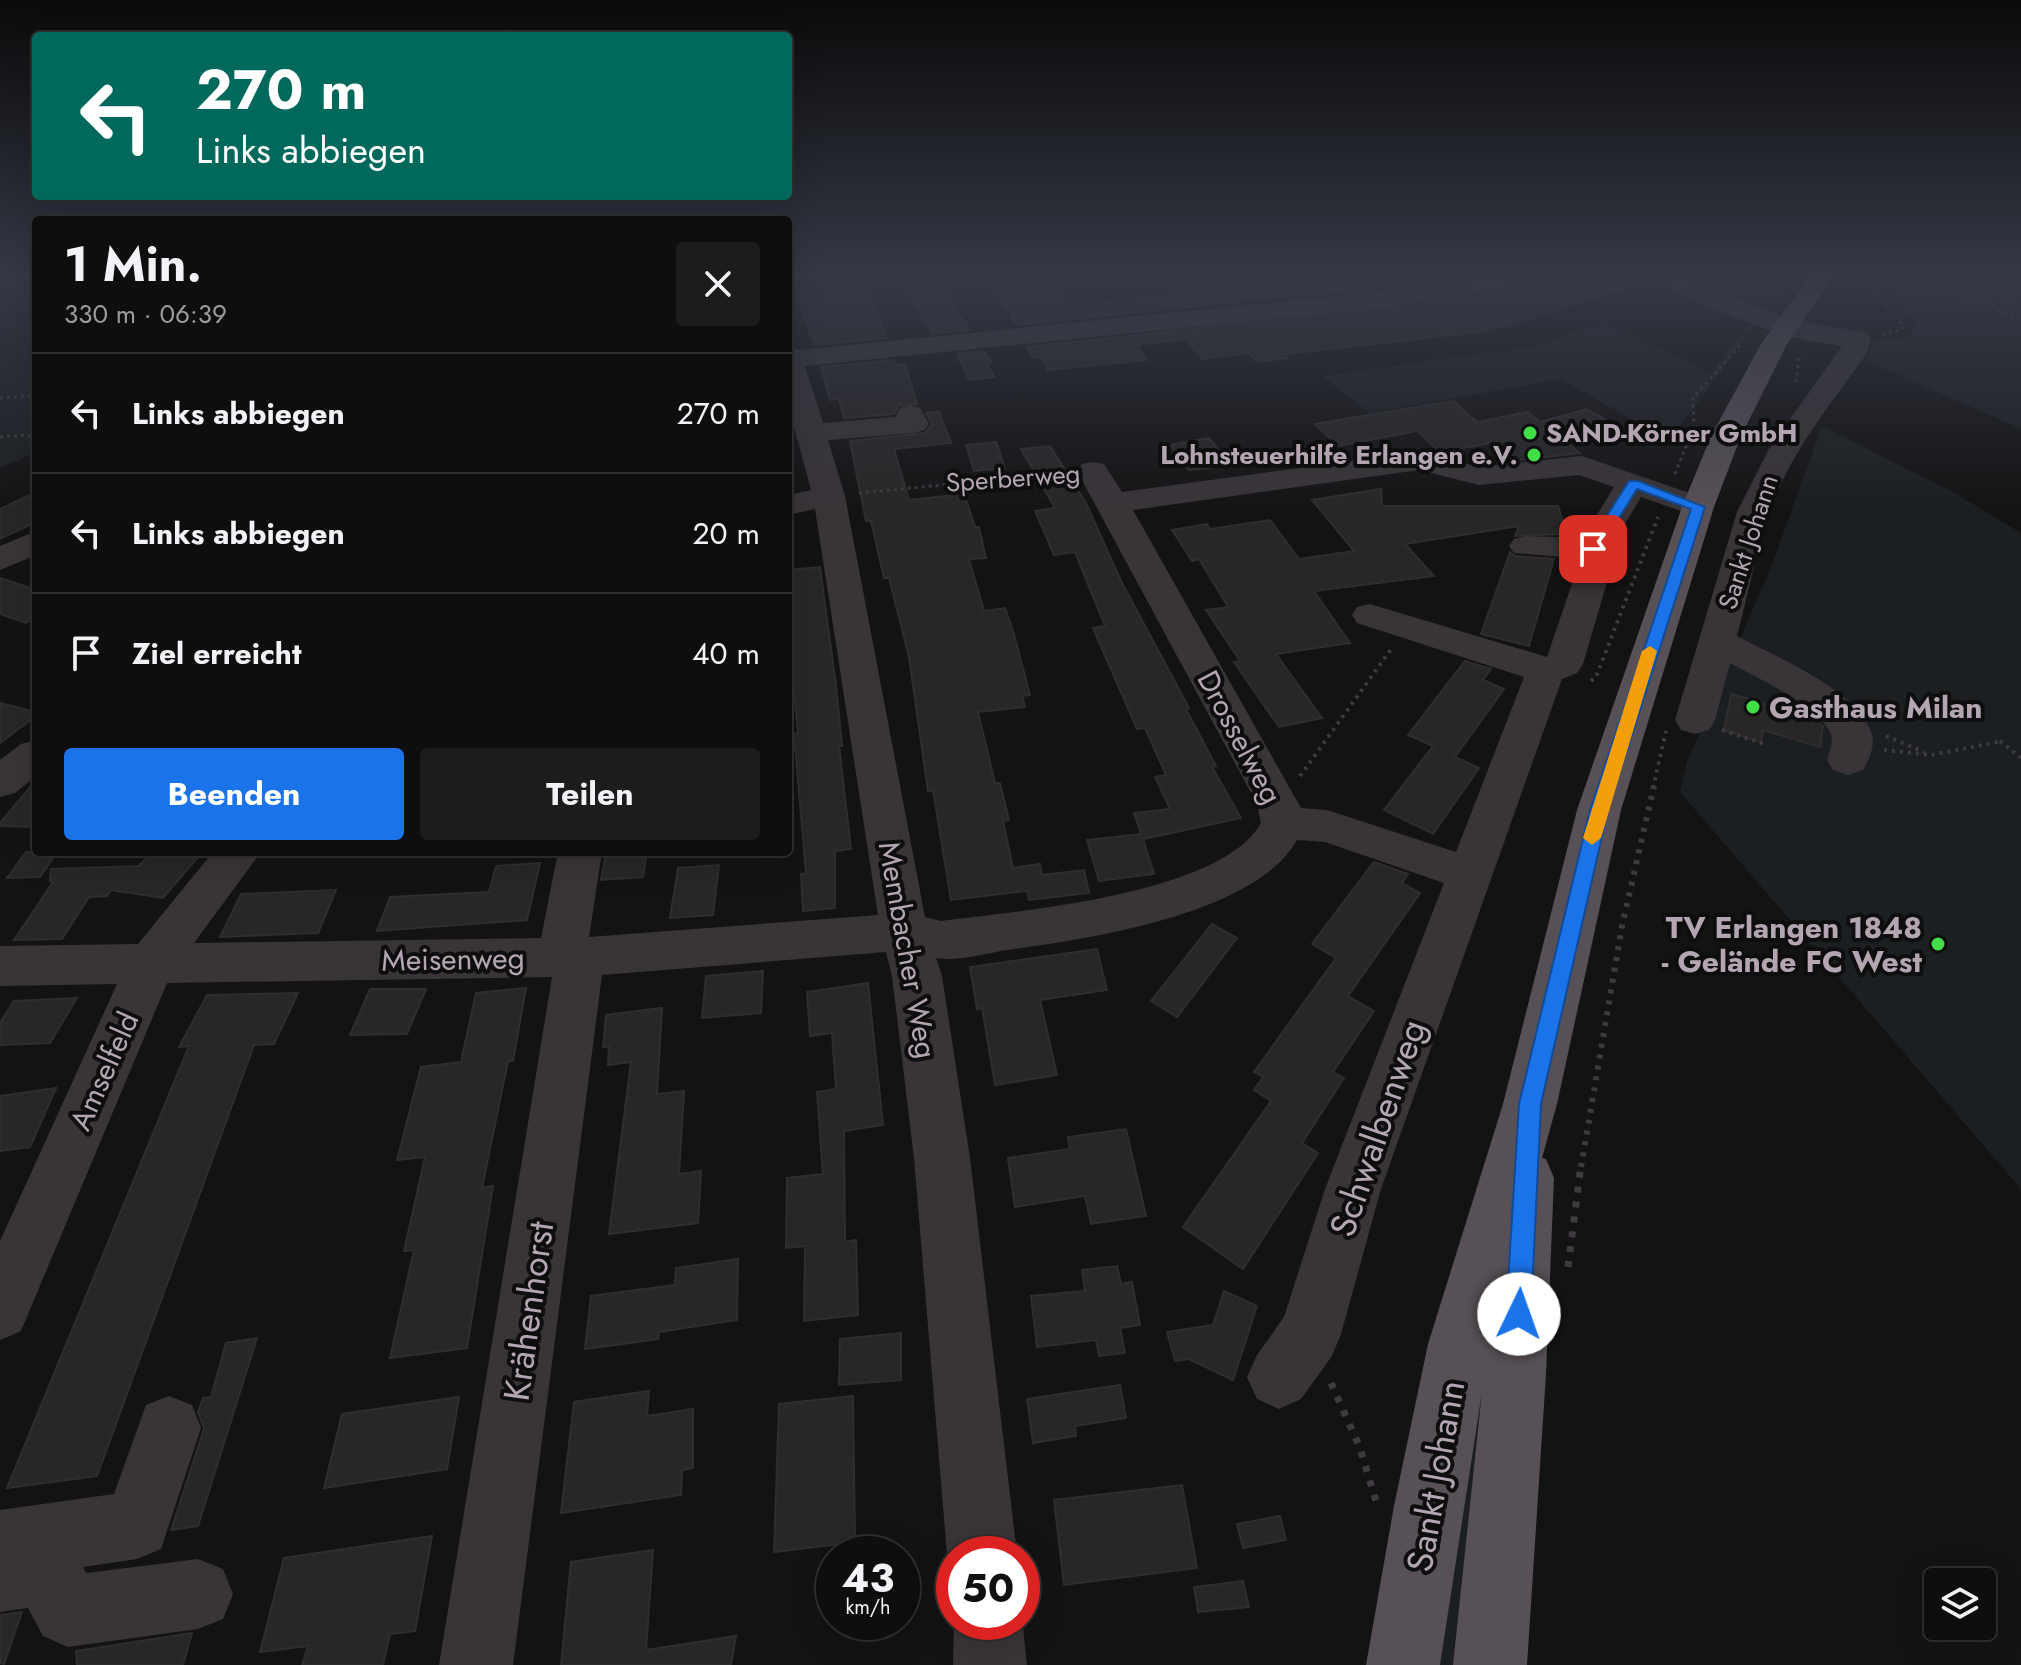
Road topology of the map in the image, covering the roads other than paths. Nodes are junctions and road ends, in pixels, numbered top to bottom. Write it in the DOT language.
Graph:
graph roads {
  1 [pos="882,356"];
  2 [pos="1774,356"];
  3 [pos="1851,356"];
  4 [pos="792,366"];
  5 [pos="792,372"];
  6 [pos="910,414"];
  7 [pos="811,433"];
  8 [pos="1633,483"];
  9 [pos="1103,487"];
  10 [pos="808,500"];
  11 [pos="1698,507"];
  12 [pos="32,543"];
  13 [pos="1526,546"];
  14 [pos="1593,549"];
  15 [pos="0,560"];
  16 [pos="1370,615"];
  17 [pos="1717,641"];
  18 [pos="1546,671"];
  19 [pos="1681,723"];
  20 [pos="1850,753"];
  21 [pos="32,757"];
  22 [pos="0,782"];
  23 [pos="1281,814"];
  24 [pos="236,856"];
  25 [pos="580,856"];
  26 [pos="1469,874"];
  27 [pos="904,932"];
  28 [pos="570,957"];
  29 [pos="151,963"];
  30 [pos="0,966"];
  31 [pos="1530,1104"];
  32 [pos="0,1310"];
  33 [pos="1294,1356"];
  34 [pos="169,1428"];
  35 [pos="980,1536"];
  36 [pos="0,1544"];
  37 [pos="0,1577"];
  38 [pos="198,1594"];
  39 [pos="989,1640"];
  40 [pos="476,1665"];
  41 [pos="990,1665"];
  42 [pos="1403,1665"];
  43 [pos="1490,1665"];
  1 -- 4 [label="street"];
  2 -- 11 [label="main road, Sankt Johann"];
  3 -- 17 [label="street, Sankt Johann"];
  5 -- 7 [label="street, Membacher Weg"];
  6 -- 7 [label="street"];
  7 -- 10 [label="street, Membacher Weg"];
  8 -- 9 [label="street, Sperberweg"];
  8 -- 11 [label="street"];
  8 -- 14 [label="street"];
  9 -- 23 [label="street, Drosselweg"];
  10 -- 27 [label="street, Membacher Weg"];
  11 -- 31 [label="main road, Sankt Johann"];
  12 -- 15 [label="street"];
  13 -- 14 [label="street"];
  14 -- 18 [label="street"];
  16 -- 18 [label="street"];
  17 -- 19 [label="street, Sankt Johann"];
  17 -- 20 [label="street"];
  18 -- 26 [label="street, Schwalbenweg"];
  21 -- 22 [label="street"];
  23 -- 26 [label="street"];
  23 -- 27 [label="street, Drosselweg"];
  24 -- 29 [label="street, Amselfeld"];
  25 -- 28 [label="street, Krähenhorst"];
  26 -- 33 [label="street, Schwalbenweg"];
  27 -- 28 [label="street, Meisenweg"];
  27 -- 35 [label="street, Membacher Weg"];
  28 -- 29 [label="street, Meisenweg"];
  28 -- 40 [label="street, Krähenhorst"];
  29 -- 30 [label="street, Meisenweg"];
  29 -- 32 [label="street, Amselfeld"];
  31 -- 42 [label="main road, Sankt Johann"];
  31 -- 43 [label="main road, Sankt Johann"];
  34 -- 36 [label="street"];
  37 -- 38 [label="street"];
  39 -- 41 [label="street"];
}
